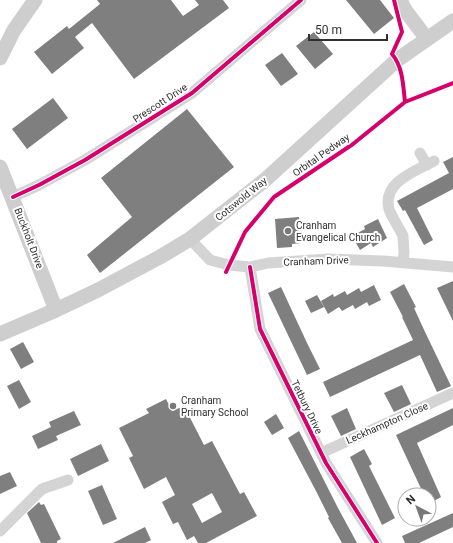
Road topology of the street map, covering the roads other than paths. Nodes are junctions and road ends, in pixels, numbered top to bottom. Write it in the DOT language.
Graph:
graph roads {
  1 [pos="35,0"];
  2 [pos="301,0"];
  3 [pos="400,0"];
  4 [pos="453,21"];
  5 [pos="427,39"];
  6 [pos="0,58"];
  7 [pos="420,153"];
  8 [pos="0,167"];
  9 [pos="13,198"];
  10 [pos="190,239"];
  11 [pos="403,262"];
  12 [pos="250,267"];
  13 [pos="453,268"];
  14 [pos="56,310"];
  15 [pos="0,334"];
  16 [pos="453,393"];
  17 [pos="321,453"];
  18 [pos="68,480"];
  19 [pos="0,531"];
  20 [pos="376,543"];
  1 -- 6 [label="main road"];
  2 -- 9 [label="street, Prescott Drive"];
  3 -- 5 [label="main road"];
  4 -- 5 [label="main road, Cotswold Way"];
  5 -- 10 [label="main road, Cotswold Way"];
  7 -- 11 [label="street"];
  8 -- 9 [label="main road, Buckholt Drive"];
  9 -- 14 [label="main road, Buckholt Drive"];
  10 -- 12 [label="street, Cranham Drive"];
  10 -- 14 [label="main road, Cotswold Way"];
  11 -- 12 [label="street, Cranham Drive"];
  11 -- 13 [label="street, Cranham Drive"];
  12 -- 17 [label="street, Tetbury Drive"];
  14 -- 15 [label="main road, Cotswold Way"];
  16 -- 17 [label="street, Leckhampton Close"];
  17 -- 20 [label="street, Tetbury Drive"];
  18 -- 19 [label="street"];
}
